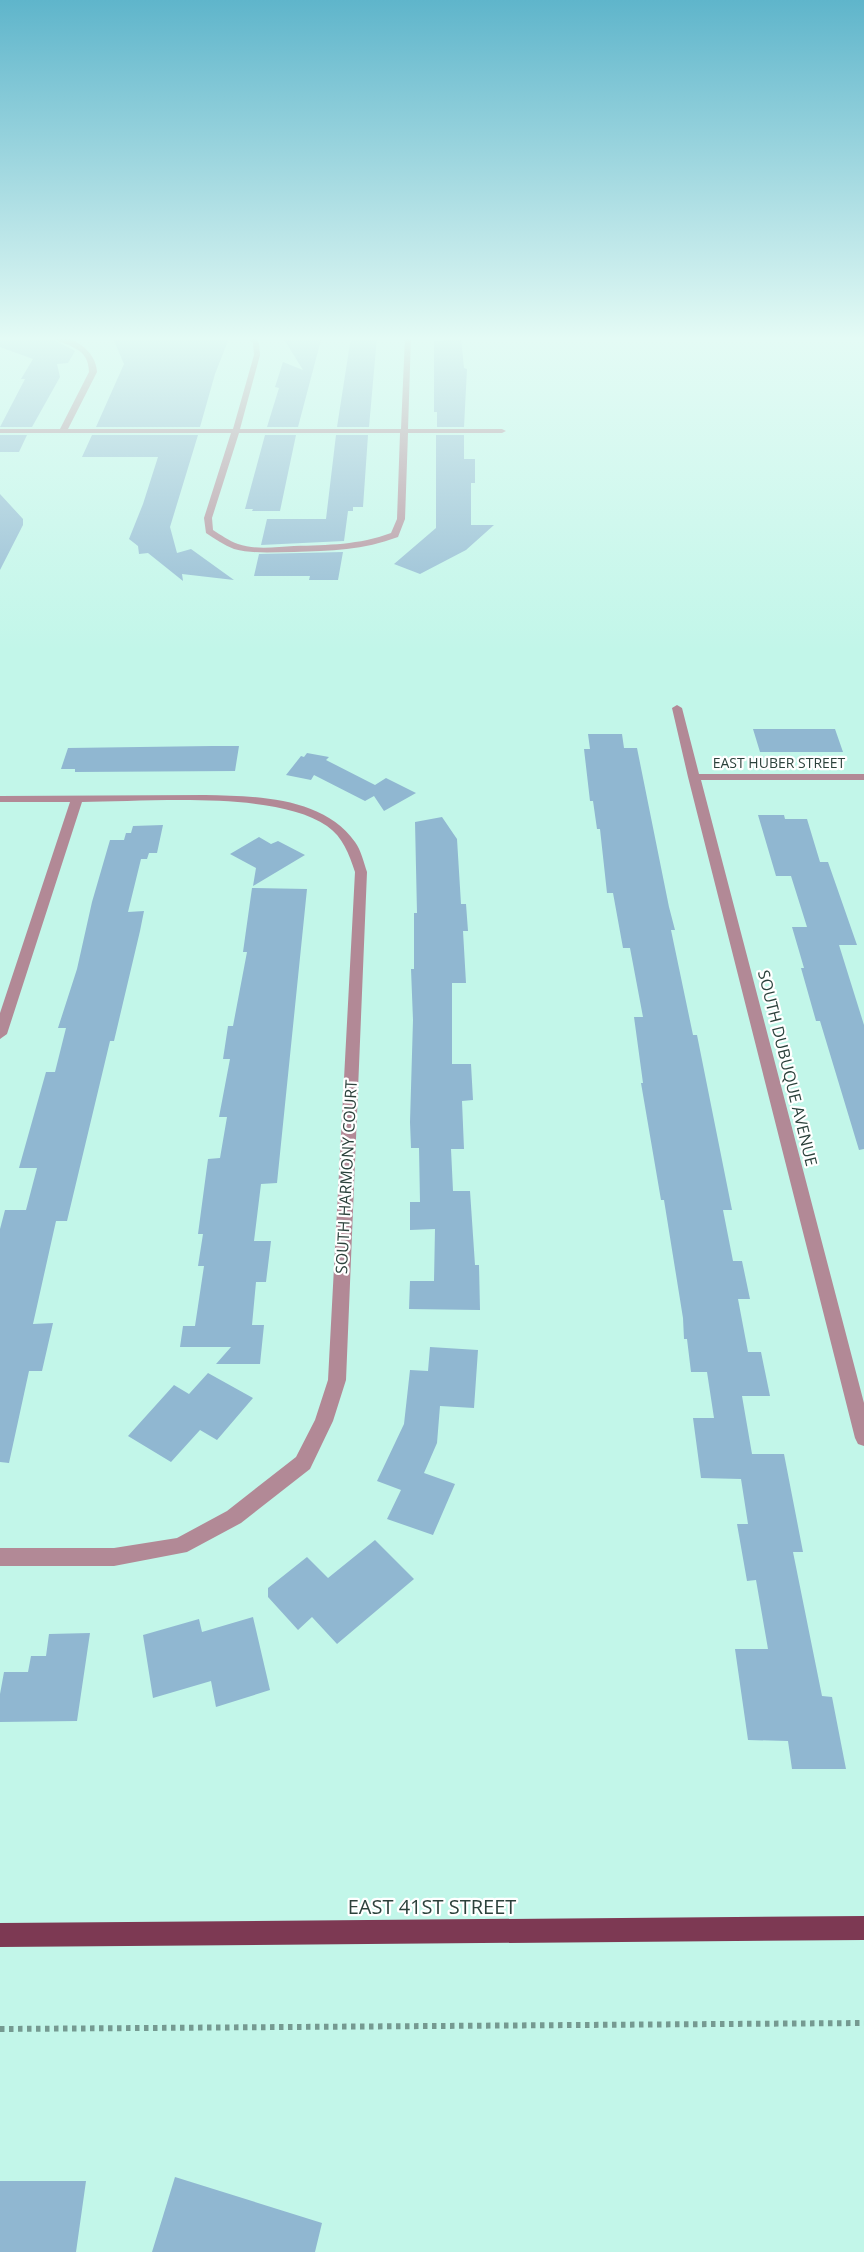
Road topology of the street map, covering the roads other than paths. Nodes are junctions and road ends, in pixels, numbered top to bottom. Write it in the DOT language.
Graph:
graph roads {
  1 [pos="233,441"];
  2 [pos="405,441"];
  3 [pos="677,708"];
  4 [pos="694,777"];
  5 [pos="864,777"];
  6 [pos="0,799"];
  7 [pos="77,799"];
  8 [pos="0,1034"];
  9 [pos="864,1438"];
  10 [pos="0,1557"];
  11 [pos="864,1928"];
  12 [pos="0,1935"];
  1 -- 2 [label="street"];
  3 -- 4 [label="street, SOUTH DUBUQUE AVENUE"];
  4 -- 5 [label="street, EAST HUBER STREET"];
  4 -- 9 [label="street, SOUTH DUBUQUE AVENUE"];
  6 -- 7 [label="street, SOUTH HARMONY COURT"];
  7 -- 8 [label="street"];
  7 -- 10 [label="street, SOUTH HARMONY COURT"];
  11 -- 12 [label="main road, EAST 41ST STREET"];
}
